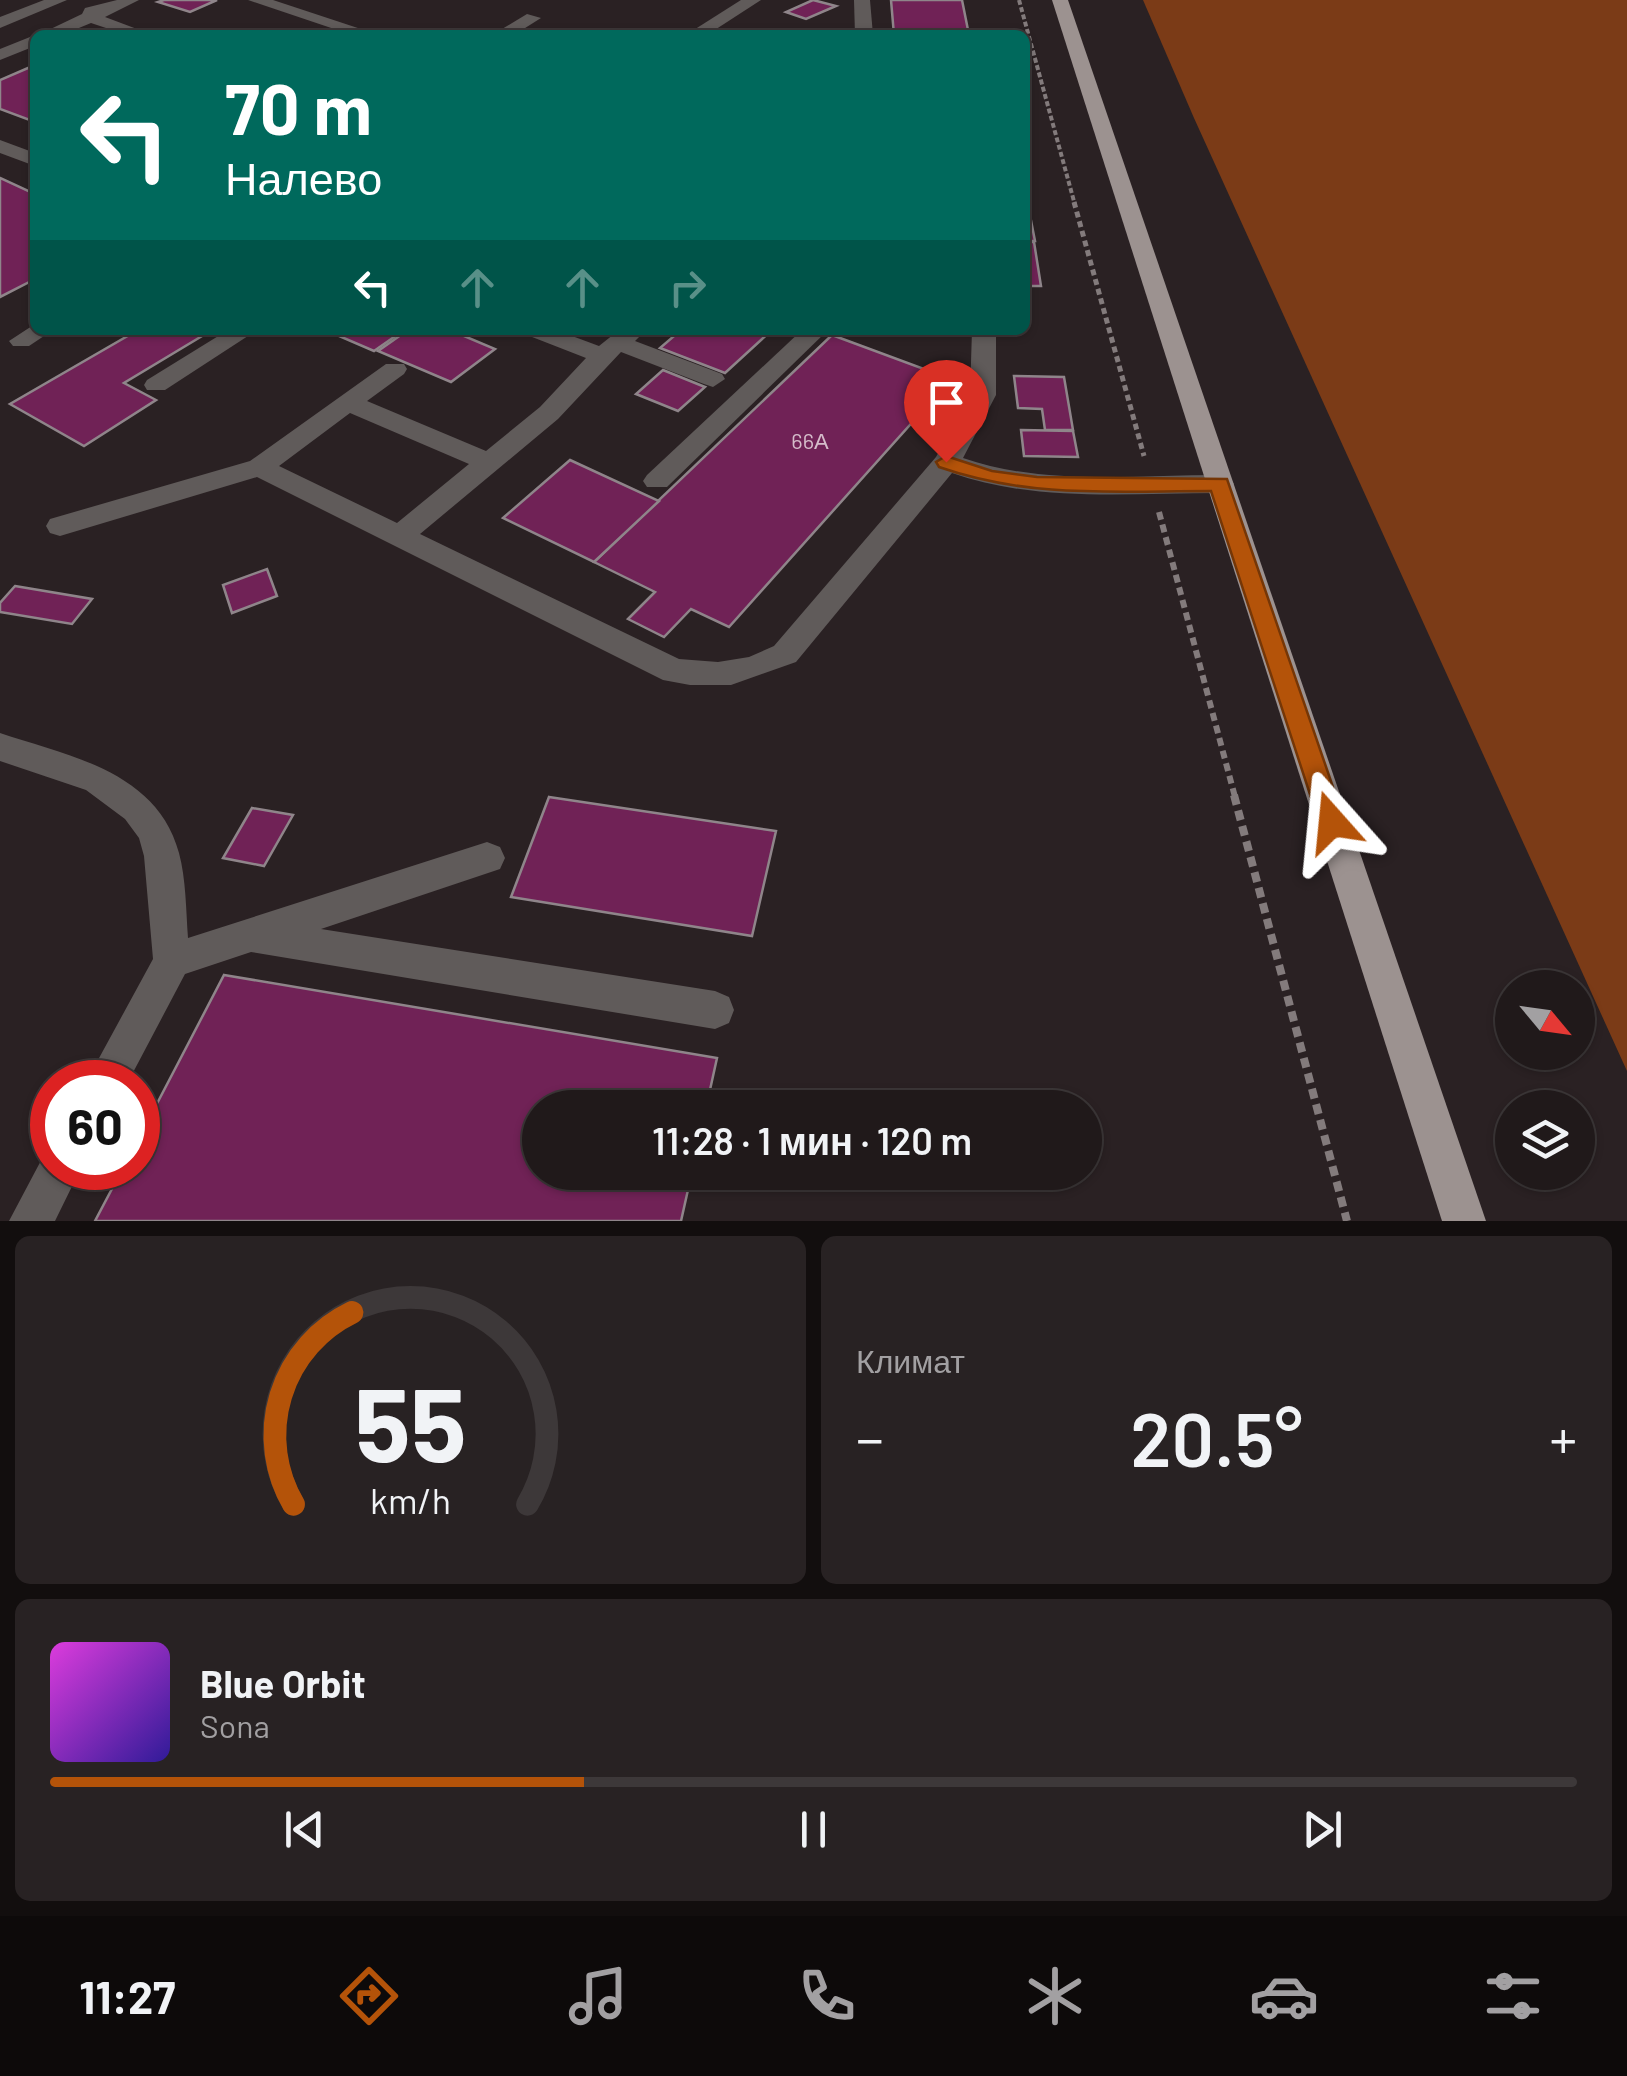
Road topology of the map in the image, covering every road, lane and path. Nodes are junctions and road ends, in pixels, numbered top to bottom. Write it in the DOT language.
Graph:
graph roads {
  1 [pos="59,0"];
  2 [pos="131,0"];
  3 [pos="256,0"];
  4 [pos="754,0"];
  5 [pos="862,0"];
  6 [pos="1019,0"];
  7 [pos="1060,0"];
  8 [pos="93,9"];
  9 [pos="533,18"];
  10 [pos="0,23"];
  11 [pos="56,30"];
  12 [pos="134,30"];
  13 [pos="354,30"];
  14 [pos="511,30"];
  15 [pos="703,30"];
  16 [pos="864,30"];
  17 [pos="1027,30"];
  18 [pos="1030,40"];
  19 [pos="30,42"];
  20 [pos="0,54"];
  21 [pos="0,146"];
  22 [pos="30,158"];
  23 [pos="237,335"];
  24 [pos="568,335"];
  25 [pos="811,335"];
  26 [pos="984,335"];
  27 [pos="618,343"];
  28 [pos="395,369"];
  29 [pos="713,379"];
  30 [pos="156,385"];
  31 [pos="348,403"];
  32 [pos="946,462"];
  33 [pos="490,463"];
  34 [pos="260,467"];
  35 [pos="657,481"];
  36 [pos="1152,484"];
  37 [pos="1220,484"];
  38 [pos="60,526"];
  39 [pos="398,536"];
  40 [pos="0,747"];
  41 [pos="487,858"];
  42 [pos="251,935"];
  43 [pos="172,961"];
  44 [pos="715,1010"];
  45 [pos="118,1060"];
  46 [pos="48,1190"];
  47 [pos="31,1221"];
  48 [pos="1347,1221"];
  49 [pos="1464,1221"];
  1 -- 10 [label="lane"];
  2 -- 8 [label="lane"];
  3 -- 13 [label="lane"];
  4 -- 15 [label="lane"];
  5 -- 16 [label="lane"];
  6 -- 17 [label="path"];
  7 -- 37 [label="main road"];
  8 -- 11 [label="lane"];
  8 -- 12 [label="lane"];
  9 -- 14 [label="lane"];
  18 -- 36 [label="path"];
  19 -- 20 [label="lane"];
  21 -- 22 [label="lane"];
  23 -- 30 [label="lane"];
  24 -- 27 [label="lane"];
  25 -- 35 [label="lane"];
  26 -- 32 [label="lane"];
  27 -- 29 [label="lane"];
  27 -- 33 [label="lane"];
  28 -- 31 [label="lane"];
  31 -- 33 [label="lane"];
  31 -- 34 [label="lane"];
  32 -- 36 [label="lane"];
  32 -- 39 [label="lane"];
  33 -- 39 [label="lane"];
  34 -- 38 [label="lane"];
  34 -- 39 [label="lane"];
  36 -- 37 [label="lane"];
  36 -- 48 [label="path"];
  37 -- 49 [label="main road"];
  40 -- 43 [label="lane"];
  41 -- 42 [label="lane"];
  42 -- 43 [label="lane"];
  42 -- 44 [label="lane"];
  43 -- 45 [label="lane"];
  46 -- 47 [label="lane"];
}
